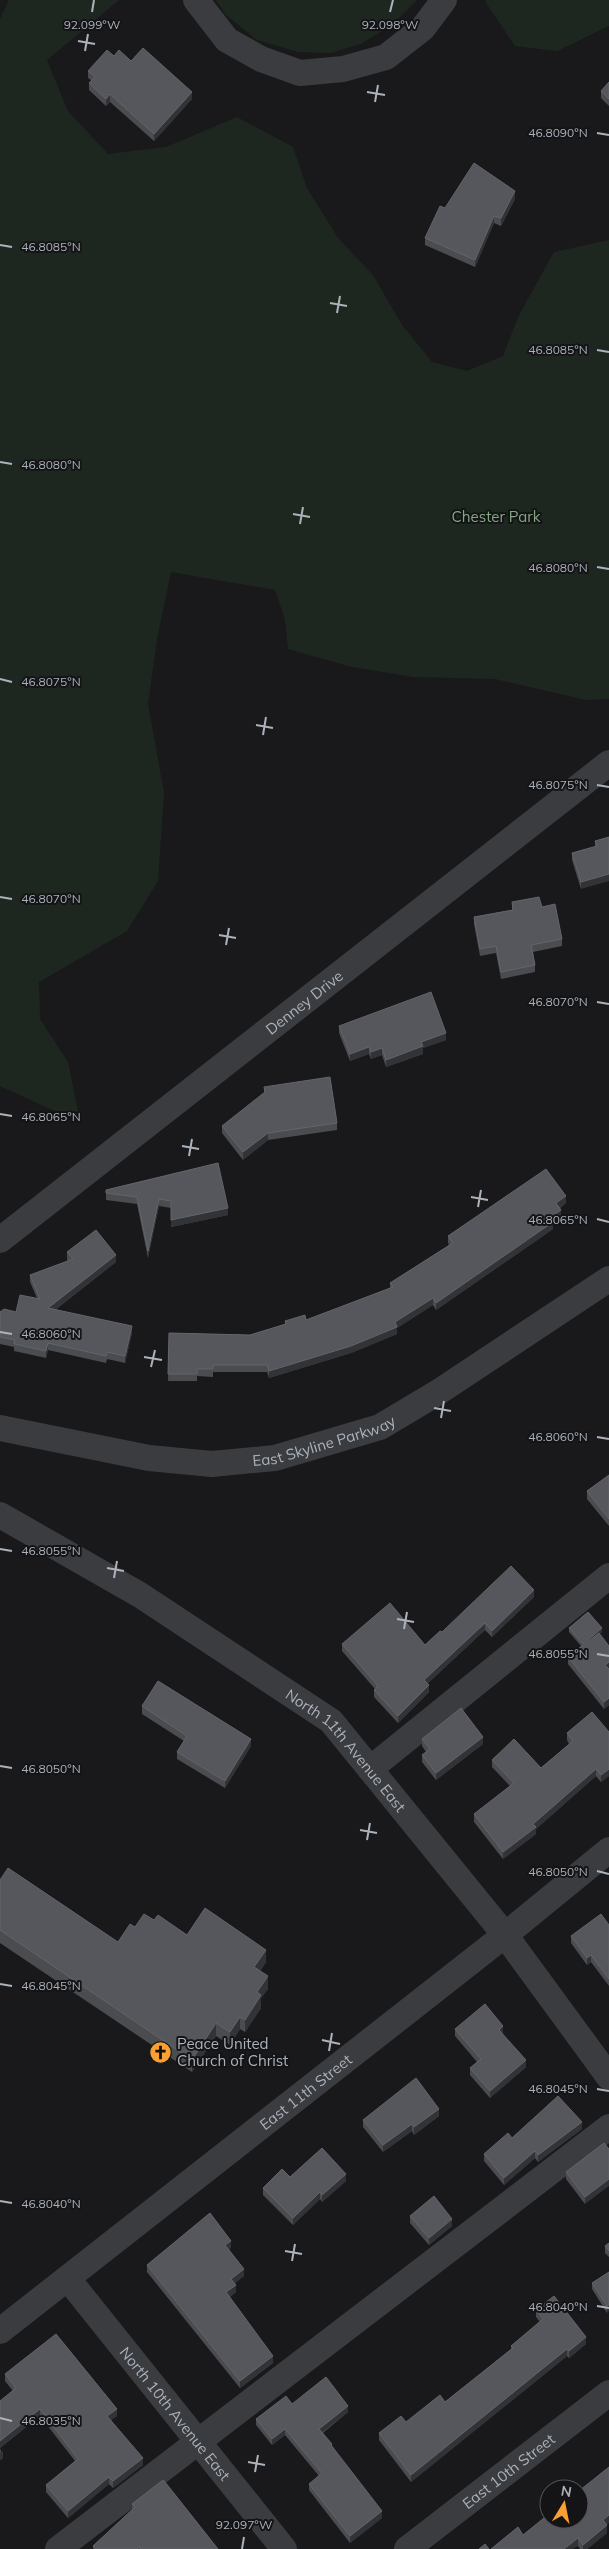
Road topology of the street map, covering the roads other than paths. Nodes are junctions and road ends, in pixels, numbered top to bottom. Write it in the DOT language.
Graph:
graph roads {
  1 [pos="196,0"];
  2 [pos="444,0"];
  3 [pos="609,763"];
  4 [pos="0,1240"];
  5 [pos="609,1279"];
  6 [pos="0,1428"];
  7 [pos="0,1514"];
  8 [pos="609,1576"];
  9 [pos="370,1769"];
  10 [pos="609,1850"];
  11 [pos="505,1935"];
  12 [pos="609,2077"];
  13 [pos="609,2127"];
  14 [pos="68,2279"];
  15 [pos="0,2331"];
  16 [pos="609,2393"];
  17 [pos="197,2442"];
  18 [pos="58,2549"];
  19 [pos="284,2549"];
  20 [pos="406,2549"];
  1 -- 2 [label="street"];
  3 -- 4 [label="street, Denney Drive"];
  5 -- 6 [label="street, East Skyline Parkway"];
  7 -- 9 [label="street, North 11th Avenue East"];
  8 -- 9 [label="street"];
  9 -- 11 [label="street, North 11th Avenue East"];
  10 -- 11 [label="street, East 11th Street"];
  11 -- 12 [label="street, North 11th Avenue East"];
  11 -- 14 [label="street, East 11th Street"];
  13 -- 17 [label="street"];
  14 -- 15 [label="street, East 11th Street"];
  14 -- 17 [label="street, North 10th Avenue East"];
  16 -- 20 [label="street, East 10th Street"];
  17 -- 18 [label="street"];
  17 -- 19 [label="street, North 10th Avenue East"];
}
